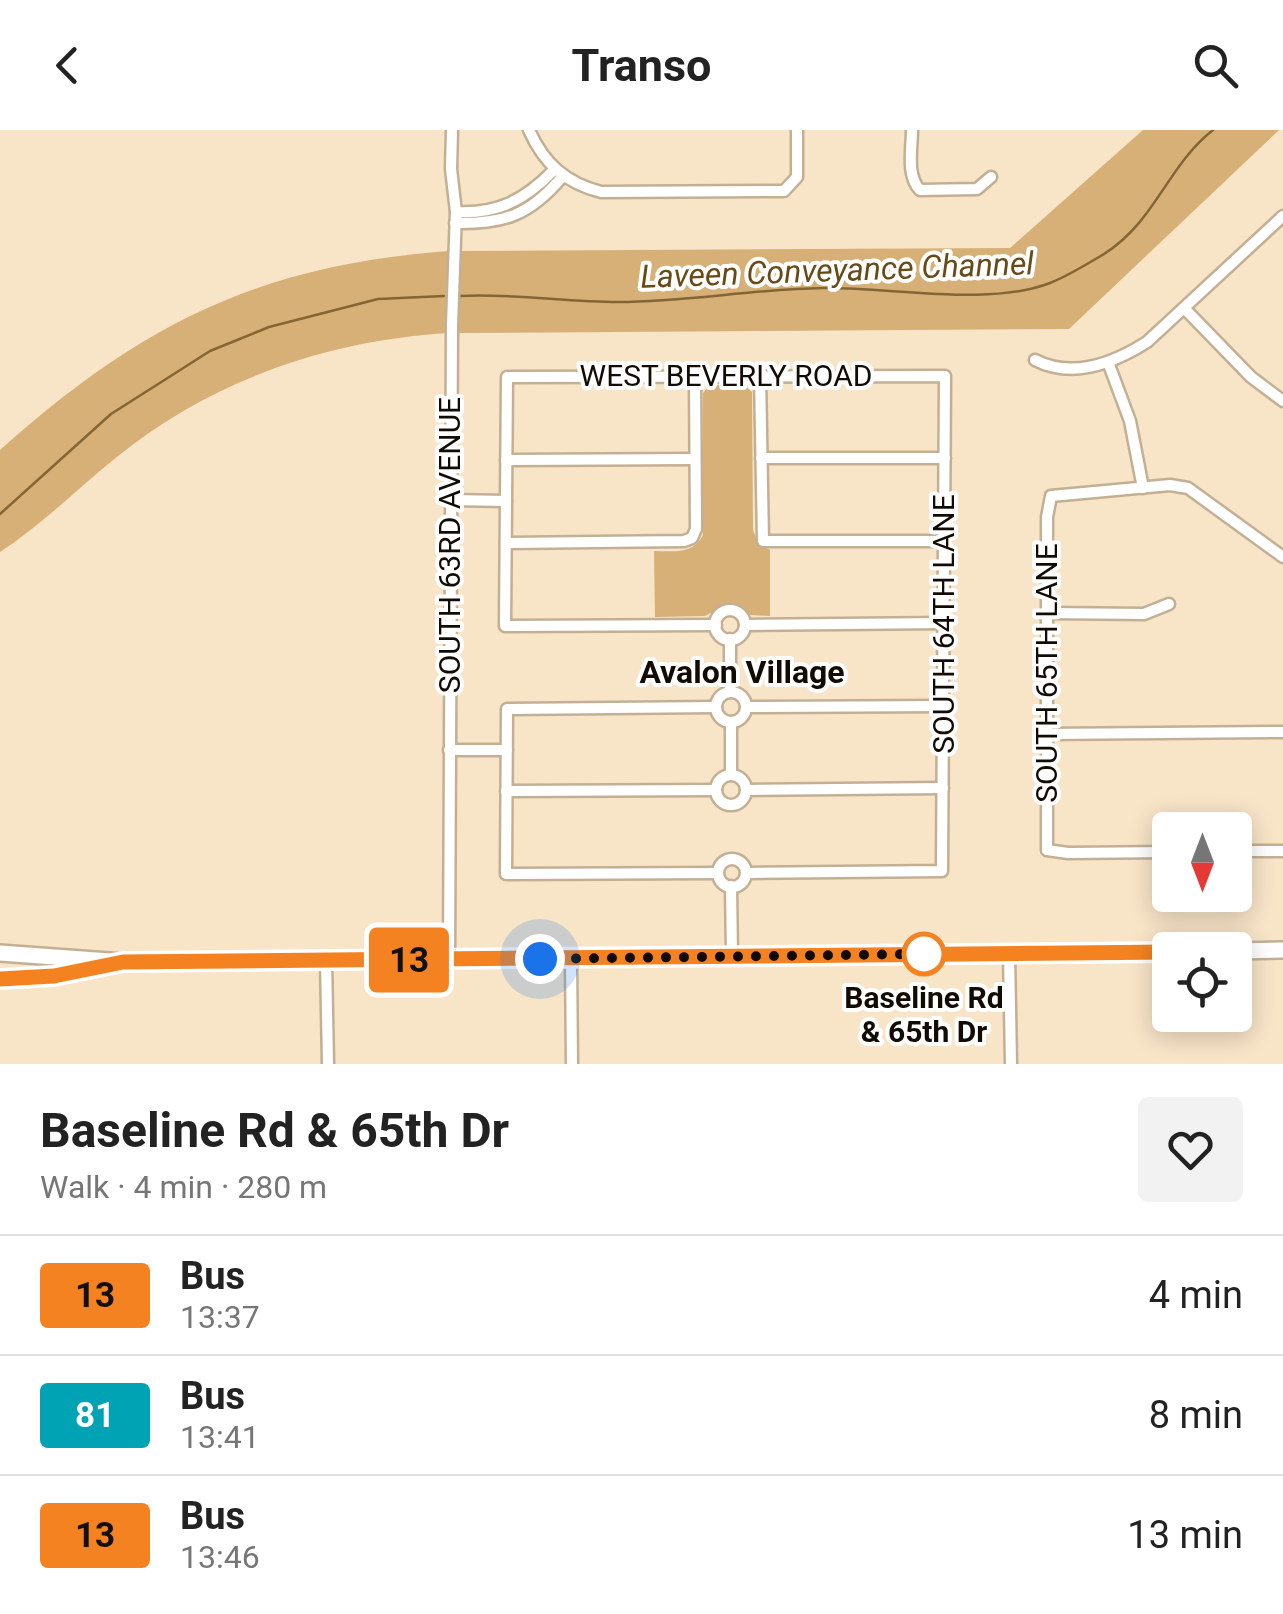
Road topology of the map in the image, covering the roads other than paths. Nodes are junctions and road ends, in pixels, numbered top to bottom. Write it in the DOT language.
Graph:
graph roads {
  1 [pos="452,130"];
  2 [pos="529,130"];
  3 [pos="796,130"];
  4 [pos="912,130"];
  5 [pos="558,173"];
  6 [pos="991,176"];
  7 [pos="1283,216"];
  8 [pos="455,218"];
  9 [pos="1184,308"];
  10 [pos="1035,360"];
  11 [pos="1108,362"];
  12 [pos="695,376"];
  13 [pos="760,376"];
  14 [pos="945,376"];
  15 [pos="1281,396"];
  16 [pos="761,458"];
  17 [pos="945,458"];
  18 [pos="694,459"];
  19 [pos="506,460"];
  20 [pos="1143,488"];
  21 [pos="450,500"];
  22 [pos="506,501"];
  23 [pos="945,541"];
  24 [pos="506,543"];
  25 [pos="1283,557"];
  26 [pos="1170,604"];
  27 [pos="1048,614"];
  28 [pos="944,623"];
  29 [pos="716,625"];
  30 [pos="745,625"];
  31 [pos="730,639"];
  32 [pos="730,692"];
  33 [pos="944,706"];
  34 [pos="716,707"];
  35 [pos="746,707"];
  36 [pos="731,722"];
  37 [pos="1283,732"];
  38 [pos="1046,734"];
  39 [pos="449,750"];
  40 [pos="506,750"];
  41 [pos="731,775"];
  42 [pos="942,788"];
  43 [pos="716,790"];
  44 [pos="746,790"];
  45 [pos="506,791"];
  46 [pos="1283,850"];
  47 [pos="1252,851"];
  48 [pos="1152,852"];
  49 [pos="718,873"];
  50 [pos="746,873"];
  51 [pos="731,886"];
  52 [pos="1283,950"];
  53 [pos="1252,951"];
  54 [pos="1152,952"];
  55 [pos="0,953"];
  56 [pos="1009,953"];
  57 [pos="732,957"];
  58 [pos="570,958"];
  59 [pos="326,960"];
  60 [pos="449,960"];
  61 [pos="123,962"];
  62 [pos="0,979"];
  63 [pos="328,1064"];
  64 [pos="572,1064"];
  65 [pos="1011,1064"];
  1 -- 8 [label="street, SOUTH 63RD AVENUE"];
  2 -- 5 [label="street"];
  3 -- 5 [label="street"];
  4 -- 6 [label="street"];
  5 -- 8 [label="street"];
  7 -- 9 [label="street"];
  8 -- 21 [label="street, SOUTH 63RD AVENUE"];
  9 -- 11 [label="street"];
  9 -- 15 [label="street"];
  10 -- 11 [label="street"];
  11 -- 20 [label="street"];
  12 -- 13 [label="street, WEST BEVERLY ROAD"];
  12 -- 18 [label="street"];
  12 -- 19 [label="street, WEST BEVERLY ROAD"];
  13 -- 14 [label="street, WEST BEVERLY ROAD"];
  13 -- 16 [label="street"];
  14 -- 17 [label="street, SOUTH 64TH LANE"];
  16 -- 17 [label="street"];
  16 -- 23 [label="street"];
  17 -- 23 [label="street, SOUTH 64TH LANE"];
  18 -- 19 [label="street"];
  18 -- 24 [label="street"];
  19 -- 22 [label="street"];
  20 -- 25 [label="street"];
  20 -- 27 [label="street, SOUTH 65TH LANE"];
  21 -- 22 [label="street"];
  21 -- 39 [label="street, SOUTH 63RD AVENUE"];
  22 -- 24 [label="street"];
  23 -- 28 [label="street, SOUTH 64TH LANE"];
  24 -- 29 [label="street"];
  26 -- 27 [label="street"];
  27 -- 38 [label="street, SOUTH 65TH LANE"];
  28 -- 30 [label="street"];
  28 -- 33 [label="street, SOUTH 64TH LANE"];
  29 -- 30 [label="street"];
  29 -- 31 [label="street"];
  30 -- 31 [label="street"];
  31 -- 32 [label="street"];
  32 -- 34 [label="street"];
  32 -- 35 [label="street"];
  33 -- 35 [label="street"];
  33 -- 42 [label="street, SOUTH 64TH LANE"];
  34 -- 36 [label="street"];
  34 -- 40 [label="street"];
  35 -- 36 [label="street"];
  36 -- 41 [label="street"];
  37 -- 38 [label="street"];
  38 -- 48 [label="street, SOUTH 65TH LANE"];
  39 -- 40 [label="street"];
  39 -- 60 [label="street, SOUTH 63RD AVENUE"];
  40 -- 45 [label="street"];
  41 -- 43 [label="street"];
  41 -- 44 [label="street"];
  42 -- 44 [label="street"];
  42 -- 50 [label="street, SOUTH 64TH LANE"];
  43 -- 44 [label="street"];
  43 -- 45 [label="street"];
  45 -- 49 [label="street"];
  46 -- 47 [label="street"];
  49 -- 50 [label="street"];
  49 -- 51 [label="street"];
  50 -- 51 [label="street"];
  51 -- 57 [label="street"];
  52 -- 53 [label="main road"];
  54 -- 56 [label="main road"];
  55 -- 61 [label="main road"];
  56 -- 57 [label="main road"];
  56 -- 65 [label="street"];
  57 -- 58 [label="main road"];
  58 -- 60 [label="main road"];
  58 -- 64 [label="street"];
  59 -- 60 [label="main road"];
  59 -- 61 [label="main road"];
  59 -- 63 [label="street"];
  61 -- 62 [label="main road"];
}
